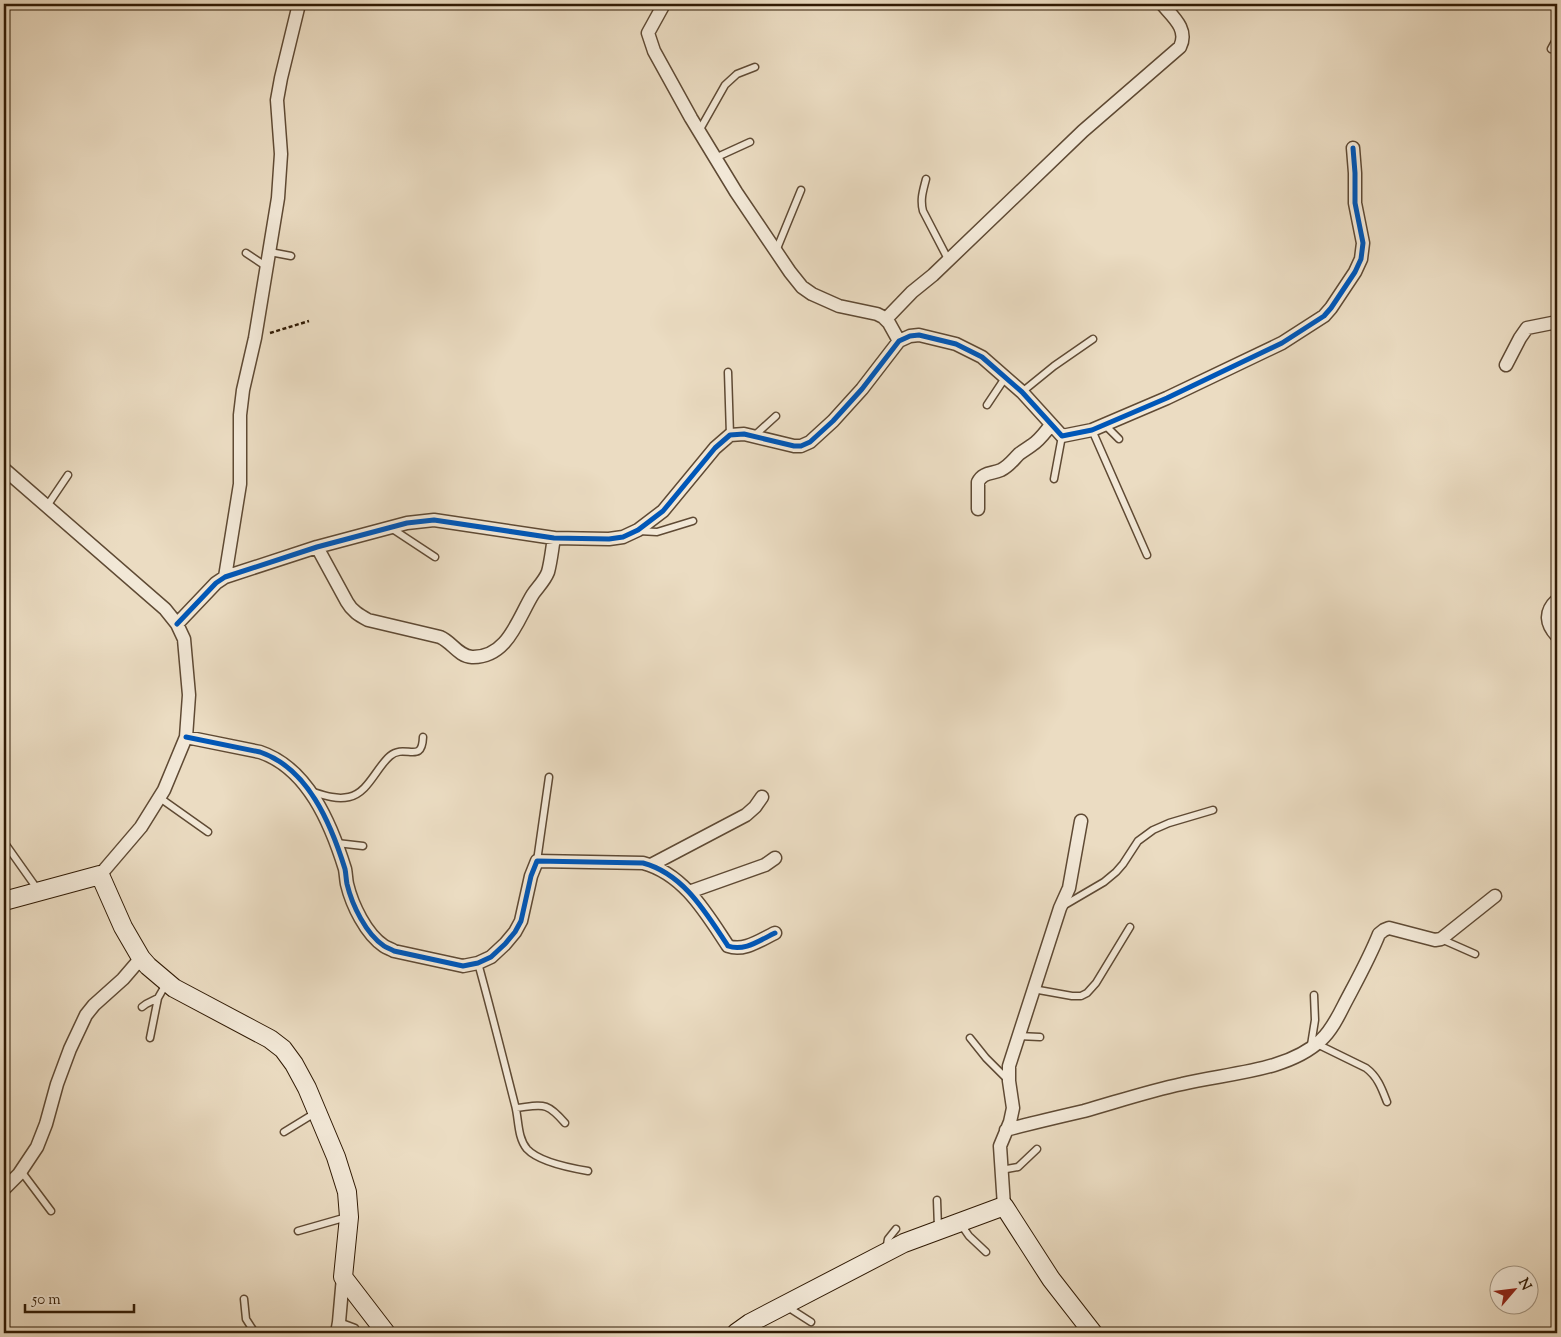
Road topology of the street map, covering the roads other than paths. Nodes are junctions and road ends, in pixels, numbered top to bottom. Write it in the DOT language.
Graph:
graph roads {
  1 [pos="299,4"];
  2 [pos="664,4"];
  3 [pos="1162,4"];
  4 [pos="1557,38"];
  5 [pos="1551,49"];
  6 [pos="755,67"];
  7 [pos="699,132"];
  8 [pos="750,142"];
  9 [pos="1353,148"];
  10 [pos="715,158"];
  11 [pos="926,179"];
  12 [pos="802,190"];
  13 [pos="270,252"];
  14 [pos="246,253"];
  15 [pos="776,253"];
  16 [pos="291,256"];
  17 [pos="948,260"];
  18 [pos="267,267"];
  19 [pos="886,319"];
  20 [pos="1557,322"];
  21 [pos="1093,339"];
  22 [pos="899,341"];
  23 [pos="1506,365"];
  24 [pos="728,372"];
  25 [pos="1005,378"];
  26 [pos="1022,392"];
  27 [pos="987,405"];
  28 [pos="776,416"];
  29 [pos="1051,425"];
  30 [pos="1105,425"];
  31 [pos="1092,430"];
  32 [pos="730,435"];
  33 [pos="754,436"];
  34 [pos="1062,436"];
  35 [pos="1119,439"];
  36 [pos="4,469"];
  37 [pos="68,475"];
  38 [pos="1054,479"];
  39 [pos="47,506"];
  40 [pos="978,509"];
  41 [pos="694,521"];
  42 [pos="390,528"];
  43 [pos="638,530"];
  44 [pos="554,538"];
  45 [pos="317,547"];
  46 [pos="1147,555"];
  47 [pos="435,557"];
  48 [pos="225,577"];
  49 [pos="1557,600"];
  50 [pos="178,624"];
  51 [pos="1557,636"];
  52 [pos="186,737"];
  53 [pos="423,737"];
  54 [pos="550,777"];
  55 [pos="310,791"];
  56 [pos="762,797"];
  57 [pos="160,798"];
  58 [pos="1213,810"];
  59 [pos="1081,821"];
  60 [pos="208,832"];
  61 [pos="4,842"];
  62 [pos="335,843"];
  63 [pos="363,846"];
  64 [pos="775,858"];
  65 [pos="537,861"];
  66 [pos="652,865"];
  67 [pos="100,875"];
  68 [pos="39,891"];
  69 [pos="689,892"];
  70 [pos="1495,896"];
  71 [pos="4,901"];
  72 [pos="1060,908"];
  73 [pos="1130,927"];
  74 [pos="774,933"];
  75 [pos="1441,938"];
  76 [pos="1475,954"];
  77 [pos="141,958"];
  78 [pos="478,963"];
  79 [pos="167,982"];
  80 [pos="1033,989"];
  81 [pos="1314,995"];
  82 [pos="158,998"];
  83 [pos="142,1007"];
  84 [pos="1018,1036"];
  85 [pos="1040,1037"];
  86 [pos="150,1038"];
  87 [pos="970,1038"];
  88 [pos="1314,1046"];
  89 [pos="1008,1080"];
  90 [pos="1387,1102"];
  91 [pos="516,1108"];
  92 [pos="317,1112"];
  93 [pos="565,1123"];
  94 [pos="1006,1130"];
  95 [pos="284,1132"];
  96 [pos="1037,1149"];
  97 [pos="21,1170"];
  98 [pos="1001,1170"];
  99 [pos="588,1171"];
  100 [pos="4,1189"];
  101 [pos="937,1200"];
  102 [pos="1004,1206"];
  103 [pos="51,1211"];
  104 [pos="348,1217"];
  105 [pos="960,1223"];
  106 [pos="896,1229"];
  107 [pos="298,1231"];
  108 [pos="938,1231"];
  109 [pos="886,1252"];
  110 [pos="986,1252"];
  111 [pos="343,1277"];
  112 [pos="244,1299"];
  113 [pos="785,1305"];
  114 [pos="810,1322"];
  115 [pos="338,1328"];
  116 [pos="355,1328"];
  117 [pos="254,1333"];
  118 [pos="386,1333"];
  119 [pos="736,1333"];
  120 [pos="1093,1333"];
  1 -- 13 [label="street"];
  2 -- 7 [label="street"];
  3 -- 17 [label="street"];
  4 -- 5 [label="lane"];
  6 -- 7 [label="lane"];
  7 -- 10 [label="street"];
  8 -- 10 [label="lane"];
  9 -- 30 [label="street"];
  10 -- 15 [label="street"];
  11 -- 17 [label="lane"];
  12 -- 15 [label="lane"];
  13 -- 16 [label="lane"];
  13 -- 18 [label="street"];
  14 -- 18 [label="lane"];
  15 -- 19 [label="street"];
  17 -- 19 [label="street"];
  18 -- 48 [label="street"];
  19 -- 22 [label="street"];
  20 -- 23 [label="street"];
  21 -- 26 [label="lane"];
  22 -- 25 [label="street"];
  22 -- 33 [label="street"];
  24 -- 32 [label="lane"];
  25 -- 26 [label="street"];
  25 -- 27 [label="lane"];
  26 -- 29 [label="street"];
  28 -- 33 [label="lane"];
  29 -- 34 [label="street"];
  29 -- 40 [label="street"];
  30 -- 31 [label="street"];
  30 -- 35 [label="lane"];
  31 -- 34 [label="street"];
  31 -- 46 [label="lane"];
  32 -- 33 [label="street"];
  32 -- 43 [label="street"];
  34 -- 38 [label="lane"];
  36 -- 39 [label="street"];
  37 -- 39 [label="lane"];
  39 -- 50 [label="street"];
  41 -- 43 [label="lane"];
  42 -- 44 [label="street"];
  42 -- 45 [label="street"];
  42 -- 47 [label="lane"];
  43 -- 44 [label="street"];
  44 -- 45 [label="street"];
  45 -- 48 [label="street"];
  48 -- 50 [label="street"];
  49 -- 51 [label="street"];
  50 -- 52 [label="street"];
  52 -- 55 [label="street"];
  52 -- 57 [label="street"];
  53 -- 55 [label="lane"];
  54 -- 65 [label="lane"];
  55 -- 62 [label="street"];
  56 -- 66 [label="street"];
  57 -- 60 [label="lane"];
  57 -- 67 [label="street"];
  58 -- 72 [label="lane"];
  59 -- 72 [label="street"];
  61 -- 68 [label="lane"];
  62 -- 63 [label="lane"];
  62 -- 78 [label="street"];
  64 -- 69 [label="street"];
  65 -- 66 [label="street"];
  65 -- 78 [label="street"];
  66 -- 69 [label="street"];
  67 -- 68 [label="street"];
  67 -- 77 [label="street"];
  68 -- 71 [label="street"];
  69 -- 74 [label="street"];
  70 -- 75 [label="street"];
  72 -- 80 [label="street"];
  73 -- 80 [label="lane"];
  75 -- 76 [label="lane"];
  75 -- 88 [label="street"];
  77 -- 79 [label="street"];
  77 -- 97 [label="street"];
  78 -- 91 [label="lane"];
  79 -- 82 [label="lane"];
  79 -- 92 [label="street"];
  80 -- 84 [label="street"];
  81 -- 88 [label="lane"];
  82 -- 83 [label="lane"];
  82 -- 86 [label="lane"];
  84 -- 85 [label="lane"];
  84 -- 89 [label="street"];
  87 -- 89 [label="lane"];
  88 -- 90 [label="lane"];
  88 -- 94 [label="street"];
  89 -- 94 [label="street"];
  91 -- 93 [label="lane"];
  91 -- 99 [label="lane"];
  92 -- 95 [label="lane"];
  92 -- 104 [label="street"];
  94 -- 98 [label="street"];
  96 -- 98 [label="lane"];
  97 -- 100 [label="street"];
  97 -- 103 [label="lane"];
  98 -- 102 [label="street"];
  101 -- 108 [label="lane"];
  102 -- 105 [label="street"];
  102 -- 120 [label="street"];
  104 -- 107 [label="lane"];
  104 -- 111 [label="street"];
  105 -- 108 [label="street"];
  105 -- 110 [label="lane"];
  106 -- 109 [label="lane"];
  108 -- 109 [label="street"];
  109 -- 113 [label="street"];
  111 -- 115 [label="street"];
  111 -- 118 [label="street"];
  112 -- 117 [label="lane"];
  113 -- 114 [label="lane"];
  113 -- 119 [label="street"];
  115 -- 116 [label="lane"];
}
